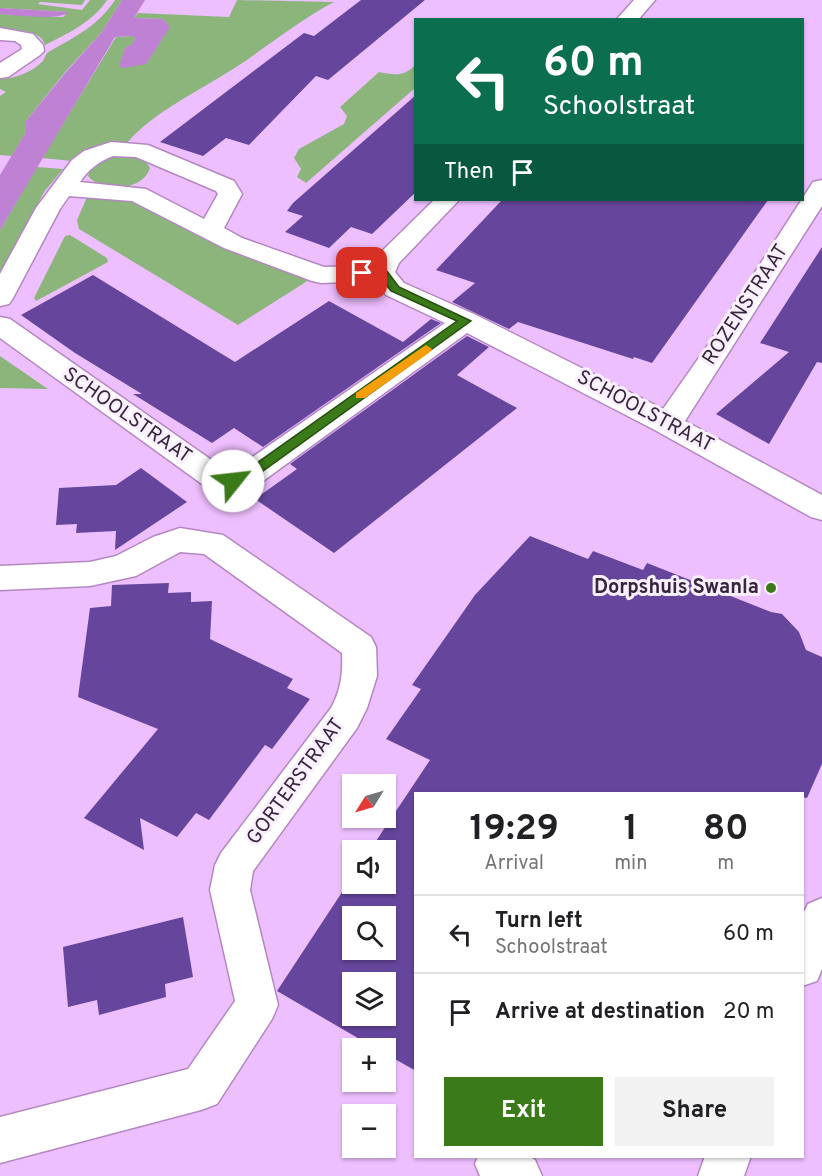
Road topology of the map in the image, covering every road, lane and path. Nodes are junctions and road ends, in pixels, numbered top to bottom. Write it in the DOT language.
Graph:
graph roads {
  1 [pos="639,1"];
  2 [pos="627,18"];
  3 [pos="0,34"];
  4 [pos="0,72"];
  5 [pos="822,187"];
  6 [pos="63,188"];
  7 [pos="446,201"];
  8 [pos="210,231"];
  9 [pos="382,273"];
  10 [pos="0,298"];
  11 [pos="466,321"];
  12 [pos="0,325"];
  13 [pos="668,423"];
  14 [pos="822,509"];
  15 [pos="0,578"];
  16 [pos="822,917"];
  17 [pos="804,962"];
  18 [pos="0,1140"];
  19 [pos="727,1158"];
  20 [pos="721,1176"];
  1 -- 2 [label="street"];
  3 -- 4 [label="street"];
  5 -- 13 [label="street, ROZENSTRAAT"];
  6 -- 8 [label="street"];
  6 -- 8 [label="street"];
  6 -- 10 [label="street"];
  7 -- 9 [label="street"];
  8 -- 9 [label="street"];
  9 -- 11 [label="street, SCHOOLSTRAAT"];
  11 -- 12 [label="street, SCHOOLSTRAAT"];
  11 -- 13 [label="street, SCHOOLSTRAAT"];
  13 -- 14 [label="street, SCHOOLSTRAAT"];
  15 -- 18 [label="street, GORTERSTRAAT"];
  16 -- 17 [label="street"];
  19 -- 20 [label="street"];
}
